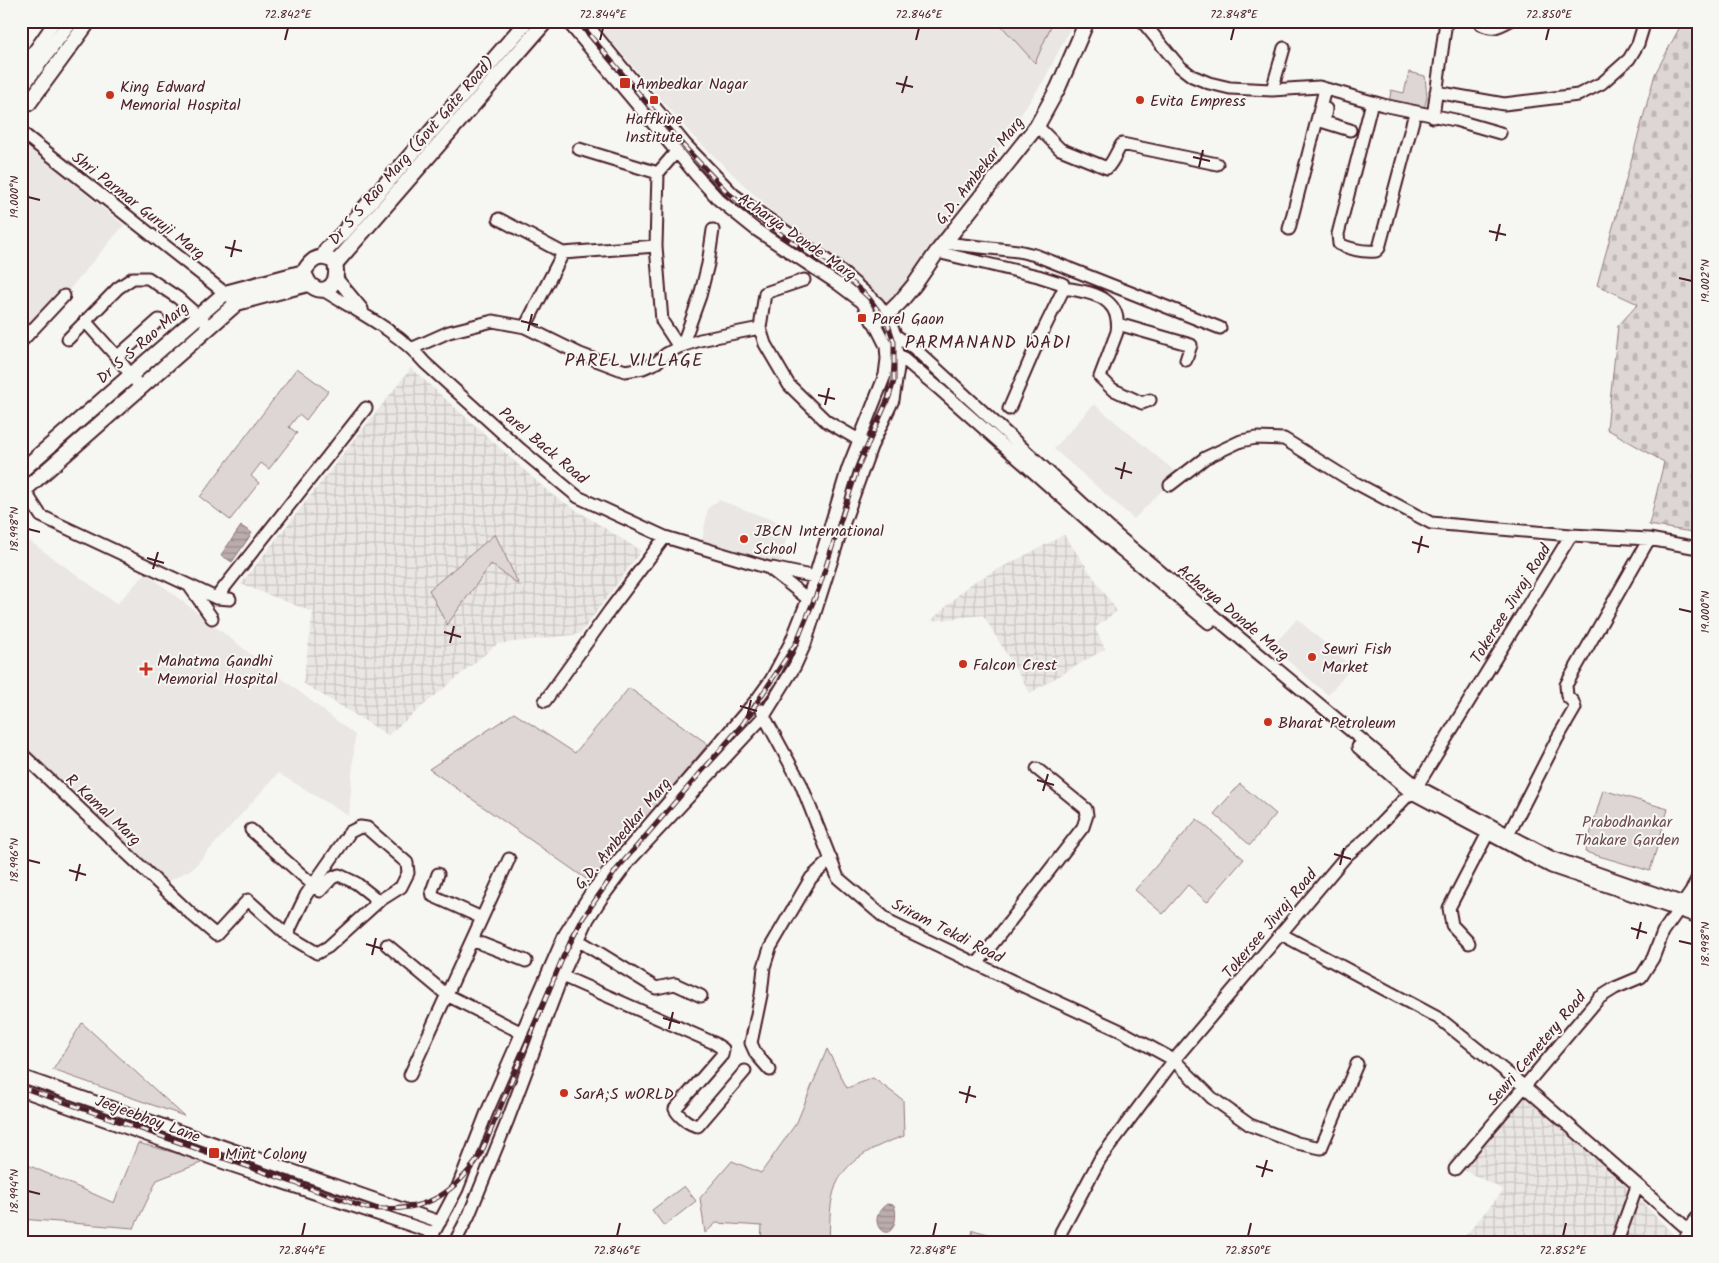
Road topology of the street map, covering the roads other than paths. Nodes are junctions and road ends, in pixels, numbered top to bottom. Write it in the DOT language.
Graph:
graph roads {
  1 [pos="56,21"];
  2 [pos="70,21"];
  3 [pos="527,21"];
  4 [pos="546,21"];
  5 [pos="567,21"];
  6 [pos="584,21"];
  7 [pos="1087,21"];
  8 [pos="1142,21"];
  9 [pos="1446,21"];
  10 [pos="1480,21"];
  11 [pos="1509,21"];
  12 [pos="1645,21"];
  13 [pos="85,26"];
  14 [pos="1284,48"];
  15 [pos="620,66"];
  16 [pos="21,70"];
  17 [pos="611,74"];
  18 [pos="21,87"];
  19 [pos="1272,90"];
  20 [pos="1331,92"];
  21 [pos="1436,92"];
  22 [pos="1354,102"];
  23 [pos="1372,102"];
  24 [pos="21,106"];
  25 [pos="1415,113"];
  26 [pos="1321,117"];
  27 [pos="1433,117"];
  28 [pos="667,122"];
  29 [pos="1037,126"];
  30 [pos="658,130"];
  31 [pos="1350,130"];
  32 [pos="21,132"];
  33 [pos="1500,133"];
  34 [pos="579,149"];
  35 [pos="676,152"];
  36 [pos="1217,164"];
  37 [pos="658,173"];
  38 [pos="498,219"];
  39 [pos="1289,228"];
  40 [pos="713,230"];
  41 [pos="656,246"];
  42 [pos="940,247"];
  43 [pos="811,249"];
  44 [pos="563,253"];
  45 [pos="803,260"];
  46 [pos="329,261"];
  47 [pos="306,278"];
  48 [pos="337,279"];
  49 [pos="804,280"];
  50 [pos="1064,288"];
  51 [pos="323,290"];
  52 [pos="225,293"];
  53 [pos="64,296"];
  54 [pos="237,303"];
  55 [pos="363,314"];
  56 [pos="198,316"];
  57 [pos="159,320"];
  58 [pos="85,321"];
  59 [pos="879,322"];
  60 [pos="1118,324"];
  61 [pos="210,326"];
  62 [pos="525,327"];
  63 [pos="760,328"];
  64 [pos="1220,328"];
  65 [pos="895,334"];
  66 [pos="68,339"];
  67 [pos="21,342"];
  68 [pos="680,346"];
  69 [pos="886,346"];
  70 [pos="413,348"];
  71 [pos="896,353"];
  72 [pos="117,357"];
  73 [pos="1186,360"];
  74 [pos="131,376"];
  75 [pos="140,388"];
  76 [pos="1150,400"];
  77 [pos="366,408"];
  78 [pos="1009,409"];
  79 [pos="859,441"];
  80 [pos="871,447"];
  81 [pos="21,471"];
  82 [pos="1170,485"];
  83 [pos="22,489"];
  84 [pos="830,524"];
  85 [pos="1571,535"];
  86 [pos="665,537"];
  87 [pos="1649,539"];
  88 [pos="1698,548"];
  89 [pos="769,568"];
  90 [pos="814,576"];
  91 [pos="826,580"];
  92 [pos="189,586"];
  93 [pos="216,598"];
  94 [pos="808,598"];
  95 [pos="230,599"];
  96 [pos="212,618"];
  97 [pos="758,698"];
  98 [pos="545,701"];
  99 [pos="1319,709"];
  100 [pos="764,716"];
  101 [pos="21,753"];
  102 [pos="1037,769"];
  103 [pos="1414,789"];
  104 [pos="250,830"];
  105 [pos="1488,833"];
  106 [pos="1506,838"];
  107 [pos="509,859"];
  108 [pos="830,859"];
  109 [pos="438,874"];
  110 [pos="613,874"];
  111 [pos="1698,877"];
  112 [pos="313,885"];
  113 [pos="379,901"];
  114 [pos="1682,906"];
  115 [pos="1698,908"];
  116 [pos="1698,917"];
  117 [pos="482,918"];
  118 [pos="1282,934"];
  119 [pos="287,936"];
  120 [pos="472,940"];
  121 [pos="578,940"];
  122 [pos="1469,943"];
  123 [pos="387,945"];
  124 [pos="526,961"];
  125 [pos="977,964"];
  126 [pos="562,976"];
  127 [pos="447,995"];
  128 [pos="701,996"];
  129 [pos="522,1033"];
  130 [pos="1174,1060"];
  131 [pos="1357,1064"];
  132 [pos="770,1070"];
  133 [pos="745,1071"];
  134 [pos="21,1076"];
  135 [pos="410,1076"];
  136 [pos="1525,1087"];
  137 [pos="21,1090"];
  138 [pos="121,1110"];
  139 [pos="116,1124"];
  140 [pos="1455,1169"];
  141 [pos="309,1176"];
  142 [pos="1637,1186"];
  143 [pos="304,1190"];
  144 [pos="1698,1218"];
  145 [pos="440,1222"];
  146 [pos="432,1237"];
  147 [pos="1691,1238"];
  148 [pos="455,1242"];
  149 [pos="1060,1242"];
  150 [pos="1617,1242"];
  1 -- 16 [label="street"];
  2 -- 13 [label="street"];
  2 -- 18 [label="main road"];
  3 -- 46 [label="main road"];
  4 -- 46 [label="main road, Dr S S Rao Marg (Govt Gate Road)"];
  5 -- 17 [label="street, Acharya Donde Marg"];
  6 -- 15 [label="street, Acharya Donde Marg"];
  7 -- 29 [label="main road, G.D. Ambekar Marg"];
  8 -- 19 [label="street"];
  9 -- 21 [label="street"];
  10 -- 11 [label="street"];
  12 -- 21 [label="street"];
  13 -- 24 [label="main road"];
  14 -- 19 [label="street"];
  15 -- 17 [label="street"];
  15 -- 28 [label="street, Acharya Donde Marg"];
  17 -- 30 [label="street, Acharya Donde Marg"];
  19 -- 20 [label="street"];
  20 -- 22 [label="street"];
  20 -- 23 [label="street"];
  20 -- 26 [label="street"];
  21 -- 27 [label="street"];
  23 -- 25 [label="street"];
  23 -- 25 [label="street"];
  25 -- 27 [label="street"];
  26 -- 31 [label="street"];
  26 -- 39 [label="street"];
  27 -- 33 [label="street"];
  28 -- 30 [label="street"];
  28 -- 43 [label="street, Acharya Donde Marg"];
  29 -- 36 [label="street"];
  29 -- 42 [label="main road, G.D. Ambekar Marg"];
  30 -- 35 [label="street, Acharya Donde Marg"];
  32 -- 52 [label="street, Shri Parmar Guruji Marg"];
  34 -- 37 [label="street"];
  35 -- 37 [label="street"];
  35 -- 45 [label="street, Acharya Donde Marg"];
  37 -- 41 [label="street"];
  38 -- 44 [label="street"];
  40 -- 68 [label="street"];
  41 -- 44 [label="street"];
  41 -- 68 [label="street"];
  42 -- 50 [label="street"];
  42 -- 59 [label="main road, G.D. Ambekar Marg"];
  42 -- 64 [label="street"];
  43 -- 45 [label="street"];
  43 -- 59 [label="street, Acharya Donde Marg"];
  44 -- 62 [label="street"];
  45 -- 59 [label="street, Acharya Donde Marg"];
  46 -- 47 [label="main road"];
  46 -- 48 [label="main road, Dr S S Rao Marg (Govt Gate Road)"];
  47 -- 51 [label="main road"];
  47 -- 52 [label="main road, Dr S S Rao Marg"];
  47 -- 54 [label="main road"];
  48 -- 51 [label="main road"];
  48 -- 55 [label="street, Parel Back Road"];
  49 -- 63 [label="street"];
  50 -- 60 [label="street"];
  50 -- 78 [label="street"];
  51 -- 55 [label="street, Parel Back Road"];
  52 -- 54 [label="street, Shri Parmar Guruji Marg"];
  52 -- 56 [label="main road, Dr S S Rao Marg"];
  53 -- 67 [label="street"];
  54 -- 61 [label="main road"];
  55 -- 70 [label="street, Parel Back Road"];
  56 -- 58 [label="street"];
  56 -- 61 [label="street"];
  56 -- 74 [label="main road, Dr S S Rao Marg"];
  57 -- 72 [label="street"];
  58 -- 66 [label="street"];
  58 -- 72 [label="street"];
  59 -- 65 [label="street, Acharya Donde Marg"];
  59 -- 69 [label="street, Acharya Donde Marg"];
  60 -- 73 [label="street"];
  60 -- 76 [label="street"];
  61 -- 75 [label="main road"];
  62 -- 68 [label="street"];
  62 -- 70 [label="street"];
  63 -- 68 [label="street"];
  63 -- 79 [label="street"];
  65 -- 71 [label="street, Acharya Donde Marg"];
  65 -- 99 [label="street, Acharya Donde Marg"];
  69 -- 71 [label="street, Acharya Donde Marg"];
  69 -- 79 [label="street, Acharya Donde Marg"];
  70 -- 86 [label="street, Parel Back Road"];
  71 -- 80 [label="street"];
  71 -- 99 [label="street, Acharya Donde Marg"];
  72 -- 74 [label="street"];
  74 -- 75 [label="street"];
  74 -- 81 [label="main road, Dr S S Rao Marg"];
  75 -- 83 [label="main road"];
  77 -- 93 [label="street"];
  79 -- 80 [label="street"];
  79 -- 84 [label="street, Acharya Donde Marg"];
  80 -- 91 [label="street"];
  82 -- 85 [label="street"];
  83 -- 92 [label="street"];
  84 -- 90 [label="street, G.D. Ambedkar Marg"];
  85 -- 87 [label="street, Tokersee Jivraj Road"];
  85 -- 103 [label="street, Tokersee Jivraj Road"];
  86 -- 89 [label="street, Parel Back Road"];
  86 -- 98 [label="street"];
  87 -- 88 [label="street, Tokersee Jivraj Road"];
  87 -- 106 [label="street"];
  89 -- 90 [label="street"];
  89 -- 94 [label="street, Parel Back Road"];
  90 -- 91 [label="street"];
  90 -- 94 [label="street, G.D. Ambedkar Marg"];
  91 -- 100 [label="street"];
  92 -- 93 [label="street"];
  92 -- 96 [label="street"];
  93 -- 95 [label="street"];
  94 -- 97 [label="street, G.D. Ambedkar Marg"];
  97 -- 100 [label="street, Sriram Tekdi Road"];
  97 -- 110 [label="street, G.D. Ambedkar Marg"];
  99 -- 103 [label="street, Acharya Donde Marg"];
  100 -- 108 [label="street, Sriram Tekdi Road"];
  100 -- 110 [label="street"];
  101 -- 119 [label="street, R Kamal Marg"];
  102 -- 125 [label="street"];
  103 -- 105 [label="street, Acharya Donde Marg"];
  103 -- 106 [label="street, Acharya Donde Marg"];
  103 -- 118 [label="street, Tokersee Jivraj Road"];
  104 -- 112 [label="street"];
  105 -- 106 [label="street, Acharya Donde Marg"];
  105 -- 122 [label="street"];
  106 -- 114 [label="street, Acharya Donde Marg"];
  107 -- 117 [label="street"];
  108 -- 125 [label="street, Sriram Tekdi Road"];
  108 -- 132 [label="street"];
  109 -- 117 [label="street"];
  110 -- 121 [label="street"];
  110 -- 129 [label="street, G.D. Ambedkar Marg"];
  111 -- 114 [label="street, Sewri Cemetery Road"];
  112 -- 113 [label="street"];
  112 -- 113 [label="street"];
  112 -- 119 [label="street"];
  113 -- 119 [label="street"];
  114 -- 115 [label="street, Acharya Donde Marg"];
  114 -- 116 [label="street, Acharya Donde Marg"];
  114 -- 136 [label="street, Sewri Cemetery Road"];
  117 -- 120 [label="street"];
  118 -- 130 [label="street, Tokersee Jivraj Road"];
  118 -- 136 [label="street"];
  120 -- 124 [label="street"];
  120 -- 127 [label="street"];
  121 -- 126 [label="street"];
  121 -- 128 [label="street"];
  123 -- 127 [label="street"];
  125 -- 130 [label="street, Sriram Tekdi Road"];
  126 -- 133 [label="street"];
  126 -- 148 [label="street"];
  127 -- 129 [label="street"];
  127 -- 135 [label="street"];
  129 -- 145 [label="street, G.D. Ambedkar Marg"];
  130 -- 131 [label="street, Sriram Tekdi Road"];
  130 -- 149 [label="street, Tokersee Jivraj Road"];
  134 -- 138 [label="street"];
  136 -- 140 [label="street, Sewri Cemetery Road"];
  136 -- 142 [label="street"];
  137 -- 139 [label="street, Jeejeebhoy Lane"];
  138 -- 139 [label="street"];
  138 -- 141 [label="street"];
  139 -- 143 [label="street, Jeejeebhoy Lane"];
  141 -- 143 [label="street"];
  141 -- 145 [label="street"];
  142 -- 147 [label="street"];
  142 -- 150 [label="street"];
  143 -- 146 [label="street, Jeejeebhoy Lane"];
  144 -- 147 [label="main road"];
  145 -- 146 [label="street, G.D. Ambedkar Marg"];
}
